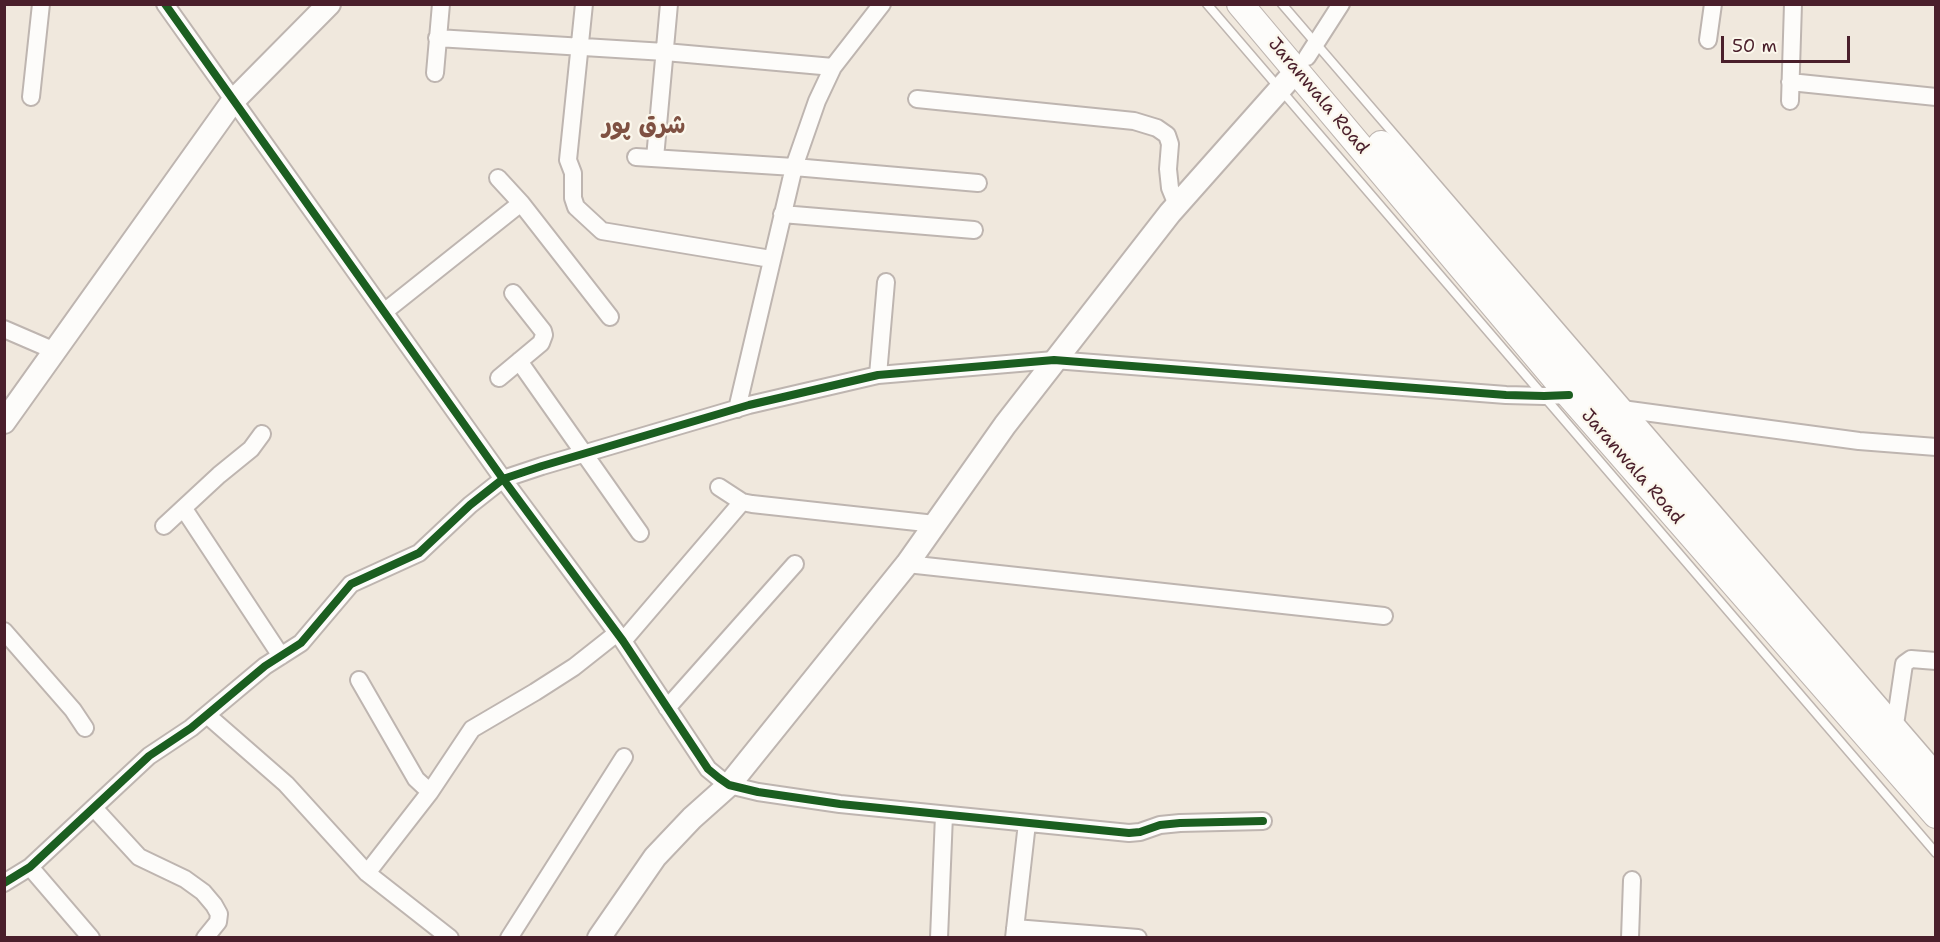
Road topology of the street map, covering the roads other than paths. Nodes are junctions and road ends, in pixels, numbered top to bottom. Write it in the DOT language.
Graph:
graph roads {
  1 [pos="41,4"];
  2 [pos="165,4"];
  3 [pos="182,4"];
  4 [pos="329,4"];
  5 [pos="441,4"];
  6 [pos="584,4"];
  7 [pos="669,4"];
  8 [pos="882,4"];
  9 [pos="1207,4"];
  10 [pos="1240,4"];
  11 [pos="1262,4"];
  12 [pos="1282,4"];
  13 [pos="1341,4"];
  14 [pos="1713,4"];
  15 [pos="1793,4"];
  16 [pos="189,38"];
  17 [pos="437,38"];
  18 [pos="1708,40"];
  19 [pos="580,47"];
  20 [pos="665,52"];
  21 [pos="1300,65"];
  22 [pos="833,67"];
  23 [pos="435,73"];
  24 [pos="1790,82"];
  25 [pos="31,97"];
  26 [pos="1935,97"];
  27 [pos="917,99"];
  28 [pos="233,101"];
  29 [pos="1790,101"];
  30 [pos="636,157"];
  31 [pos="655,158"];
  32 [pos="794,167"];
  33 [pos="498,178"];
  34 [pos="978,183"];
  35 [pos="521,202"];
  36 [pos="1177,205"];
  37 [pos="782,214"];
  38 [pos="974,230"];
  39 [pos="771,259"];
  40 [pos="886,282"];
  41 [pos="513,293"];
  42 [pos="384,312"];
  43 [pos="610,317"];
  44 [pos="4,329"];
  45 [pos="55,351"];
  46 [pos="1054,360"];
  47 [pos="519,361"];
  48 [pos="878,375"];
  49 [pos="499,378"];
  50 [pos="1557,396"];
  51 [pos="1619,408"];
  52 [pos="737,409"];
  53 [pos="4,422"];
  54 [pos="262,434"];
  55 [pos="1935,447"];
  56 [pos="585,453"];
  57 [pos="503,479"];
  58 [pos="719,488"];
  59 [pos="742,502"];
  60 [pos="184,509"];
  61 [pos="935,524"];
  62 [pos="164,526"];
  63 [pos="640,533"];
  64 [pos="795,564"];
  65 [pos="907,564"];
  66 [pos="1384,616"];
  67 [pos="4,631"];
  68 [pos="620,637"];
  69 [pos="281,656"];
  70 [pos="1935,661"];
  71 [pos="359,680"];
  72 [pos="666,708"];
  73 [pos="207,715"];
  74 [pos="1896,718"];
  75 [pos="85,728"];
  76 [pos="624,757"];
  77 [pos="1935,764"];
  78 [pos="729,785"];
  79 [pos="1935,786"];
  80 [pos="430,792"];
  81 [pos="94,808"];
  82 [pos="945,815"];
  83 [pos="1935,815"];
  84 [pos="1263,821"];
  85 [pos="1027,823"];
  86 [pos="1935,853"];
  87 [pos="30,867"];
  88 [pos="368,873"];
  89 [pos="1632,880"];
  90 [pos="4,883"];
  91 [pos="1015,933"];
  92 [pos="91,938"];
  93 [pos="205,938"];
  94 [pos="450,938"];
  95 [pos="509,938"];
  96 [pos="599,938"];
  97 [pos="939,938"];
  98 [pos="1138,938"];
  99 [pos="1630,938"];
  1 -- 25 [label="street"];
  2 -- 16 [label="street"];
  3 -- 16 [label="street"];
  4 -- 28 [label="street"];
  5 -- 17 [label="street"];
  6 -- 19 [label="street"];
  7 -- 20 [label="street"];
  8 -- 22 [label="street"];
  9 -- 21 [label="lane"];
  10 -- 21 [label="main road, Jaranwala Road"];
  11 -- 21 [label="main road, Jaranwala Road"];
  12 -- 21 [label="lane"];
  13 -- 21 [label="street"];
  14 -- 18 [label="street"];
  15 -- 24 [label="street"];
  16 -- 28 [label="street"];
  17 -- 19 [label="street"];
  17 -- 23 [label="street"];
  19 -- 20 [label="street"];
  19 -- 39 [label="street"];
  20 -- 22 [label="street"];
  20 -- 31 [label="street"];
  21 -- 36 [label="street"];
  21 -- 50 [label="main road, Jaranwala Road"];
  21 -- 51 [label="main road, Jaranwala Road"];
  22 -- 32 [label="street"];
  24 -- 26 [label="street"];
  24 -- 29 [label="street"];
  27 -- 36 [label="street"];
  28 -- 42 [label="street"];
  28 -- 45 [label="street"];
  30 -- 31 [label="street"];
  31 -- 32 [label="street"];
  32 -- 34 [label="street"];
  32 -- 37 [label="street"];
  33 -- 35 [label="street"];
  35 -- 42 [label="street"];
  35 -- 43 [label="street"];
  36 -- 46 [label="street"];
  37 -- 38 [label="street"];
  37 -- 39 [label="street"];
  39 -- 52 [label="street"];
  40 -- 48 [label="street"];
  41 -- 47 [label="street"];
  42 -- 57 [label="street"];
  44 -- 45 [label="street"];
  45 -- 53 [label="street"];
  46 -- 48 [label="street"];
  46 -- 50 [label="street"];
  46 -- 61 [label="street"];
  47 -- 49 [label="street"];
  47 -- 56 [label="street"];
  48 -- 52 [label="street"];
  50 -- 83 [label="main road, Jaranwala Road"];
  50 -- 86 [label="lane"];
  51 -- 55 [label="street"];
  51 -- 74 [label="lane"];
  51 -- 79 [label="main road, Jaranwala Road"];
  52 -- 56 [label="street"];
  54 -- 60 [label="street"];
  56 -- 57 [label="street"];
  56 -- 63 [label="street"];
  57 -- 68 [label="street"];
  57 -- 69 [label="street"];
  58 -- 59 [label="street"];
  59 -- 61 [label="street"];
  59 -- 68 [label="street"];
  60 -- 62 [label="street"];
  60 -- 69 [label="street"];
  61 -- 65 [label="street"];
  64 -- 72 [label="street"];
  65 -- 66 [label="street"];
  65 -- 78 [label="street"];
  67 -- 75 [label="street"];
  68 -- 72 [label="street"];
  68 -- 80 [label="street"];
  69 -- 73 [label="street"];
  70 -- 74 [label="street"];
  71 -- 80 [label="street"];
  72 -- 78 [label="street"];
  73 -- 81 [label="street"];
  73 -- 88 [label="street"];
  74 -- 77 [label="lane"];
  76 -- 95 [label="street"];
  78 -- 82 [label="street"];
  78 -- 96 [label="street"];
  80 -- 88 [label="street"];
  81 -- 87 [label="street"];
  81 -- 93 [label="street"];
  82 -- 85 [label="street"];
  82 -- 97 [label="street"];
  84 -- 85 [label="street"];
  85 -- 91 [label="street"];
  87 -- 90 [label="street"];
  87 -- 92 [label="street"];
  88 -- 94 [label="street"];
  89 -- 99 [label="street"];
  91 -- 98 [label="street"];
}
